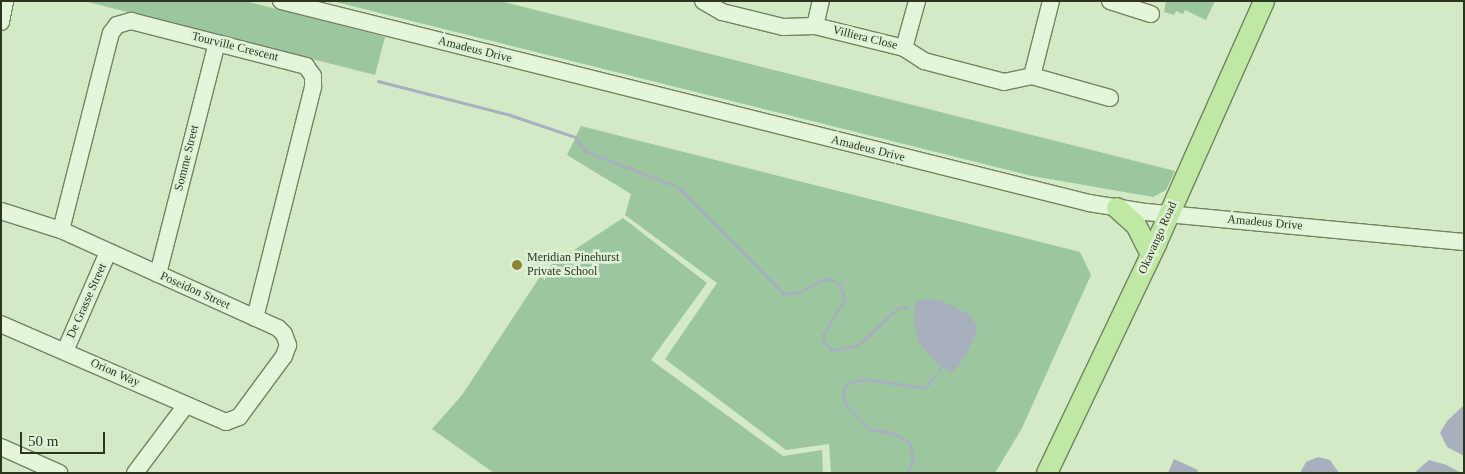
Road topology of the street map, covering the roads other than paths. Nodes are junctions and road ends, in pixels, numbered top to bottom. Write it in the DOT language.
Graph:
graph roads {
  1 [pos="5,1"];
  2 [pos="281,1"];
  3 [pos="703,1"];
  4 [pos="821,1"];
  5 [pos="917,1"];
  6 [pos="1051,1"];
  7 [pos="1110,1"];
  8 [pos="1264,1"];
  9 [pos="1151,14"];
  10 [pos="1,22"];
  11 [pos="815,26"];
  12 [pos="217,42"];
  13 [pos="904,48"];
  14 [pos="1032,76"];
  15 [pos="1110,98"];
  16 [pos="1117,208"];
  17 [pos="1,211"];
  18 [pos="1169,215"];
  19 [pos="61,230"];
  20 [pos="1464,242"];
  21 [pos="108,252"];
  22 [pos="1151,254"];
  23 [pos="158,274"];
  24 [pos="255,318"];
  25 [pos="1,324"];
  26 [pos="65,351"];
  27 [pos="186,405"];
  28 [pos="229,422"];
  29 [pos="1,447"];
  30 [pos="59,473"];
  31 [pos="135,473"];
  32 [pos="1047,473"];
  1 -- 10 [label="street"];
  2 -- 16 [label="street, Amadeus Drive"];
  3 -- 11 [label="street, Villiera Close"];
  4 -- 11 [label="street"];
  5 -- 13 [label="street"];
  6 -- 14 [label="street"];
  7 -- 9 [label="street"];
  8 -- 18 [label="main road, Okavango Road"];
  11 -- 13 [label="street, Villiera Close"];
  12 -- 19 [label="street, Tourville Crescent"];
  12 -- 23 [label="street, Somme Street"];
  12 -- 24 [label="street, Tourville Crescent"];
  13 -- 14 [label="street, Villiera Close"];
  14 -- 15 [label="street, Villiera Close"];
  16 -- 18 [label="street, Amadeus Drive"];
  16 -- 22 [label="main road"];
  17 -- 19 [label="street, Poseidon Street"];
  18 -- 20 [label="street, Amadeus Drive"];
  18 -- 22 [label="main road, Okavango Road"];
  19 -- 21 [label="street, Poseidon Street"];
  21 -- 23 [label="street, Poseidon Street"];
  21 -- 26 [label="street, De Grasse Street"];
  22 -- 32 [label="main road, Okavango Road"];
  23 -- 24 [label="street, Poseidon Street"];
  24 -- 28 [label="street, Poseidon Street"];
  25 -- 26 [label="street, Orion Way"];
  26 -- 27 [label="street, Orion Way"];
  27 -- 28 [label="street, Orion Way"];
  27 -- 31 [label="street"];
  29 -- 30 [label="street"];
}
